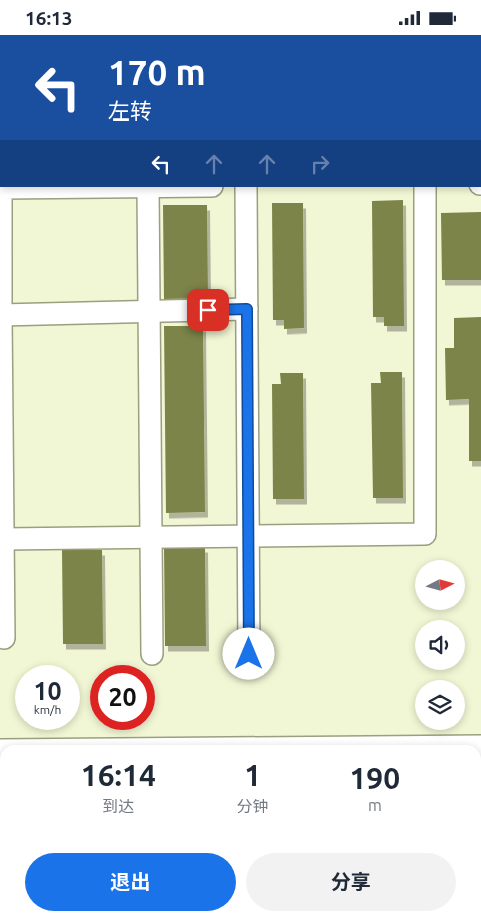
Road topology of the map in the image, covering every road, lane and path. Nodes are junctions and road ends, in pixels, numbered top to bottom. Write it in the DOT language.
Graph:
graph roads {
  1 [pos="148,187"];
  2 [pos="246,187"];
  3 [pos="424,187"];
  4 [pos="247,309"];
  5 [pos="149,312"];
  6 [pos="1,315"];
  7 [pos="1,406"];
  8 [pos="1,440"];
  9 [pos="248,536"];
  10 [pos="151,537"];
  11 [pos="3,539"];
  12 [pos="4,638"];
  13 [pos="152,654"];
  14 [pos="249,654"];
  1 -- 5 [label="street"];
  1 -- 6 [label="street"];
  2 -- 4 [label="street"];
  3 -- 9 [label="street"];
  4 -- 5 [label="street"];
  4 -- 9 [label="street"];
  5 -- 6 [label="street"];
  5 -- 10 [label="street"];
  6 -- 7 [label="street"];
  7 -- 8 [label="street"];
  8 -- 11 [label="street"];
  9 -- 10 [label="street"];
  9 -- 14 [label="street"];
  10 -- 11 [label="street"];
  10 -- 13 [label="street"];
  11 -- 12 [label="street"];
}
